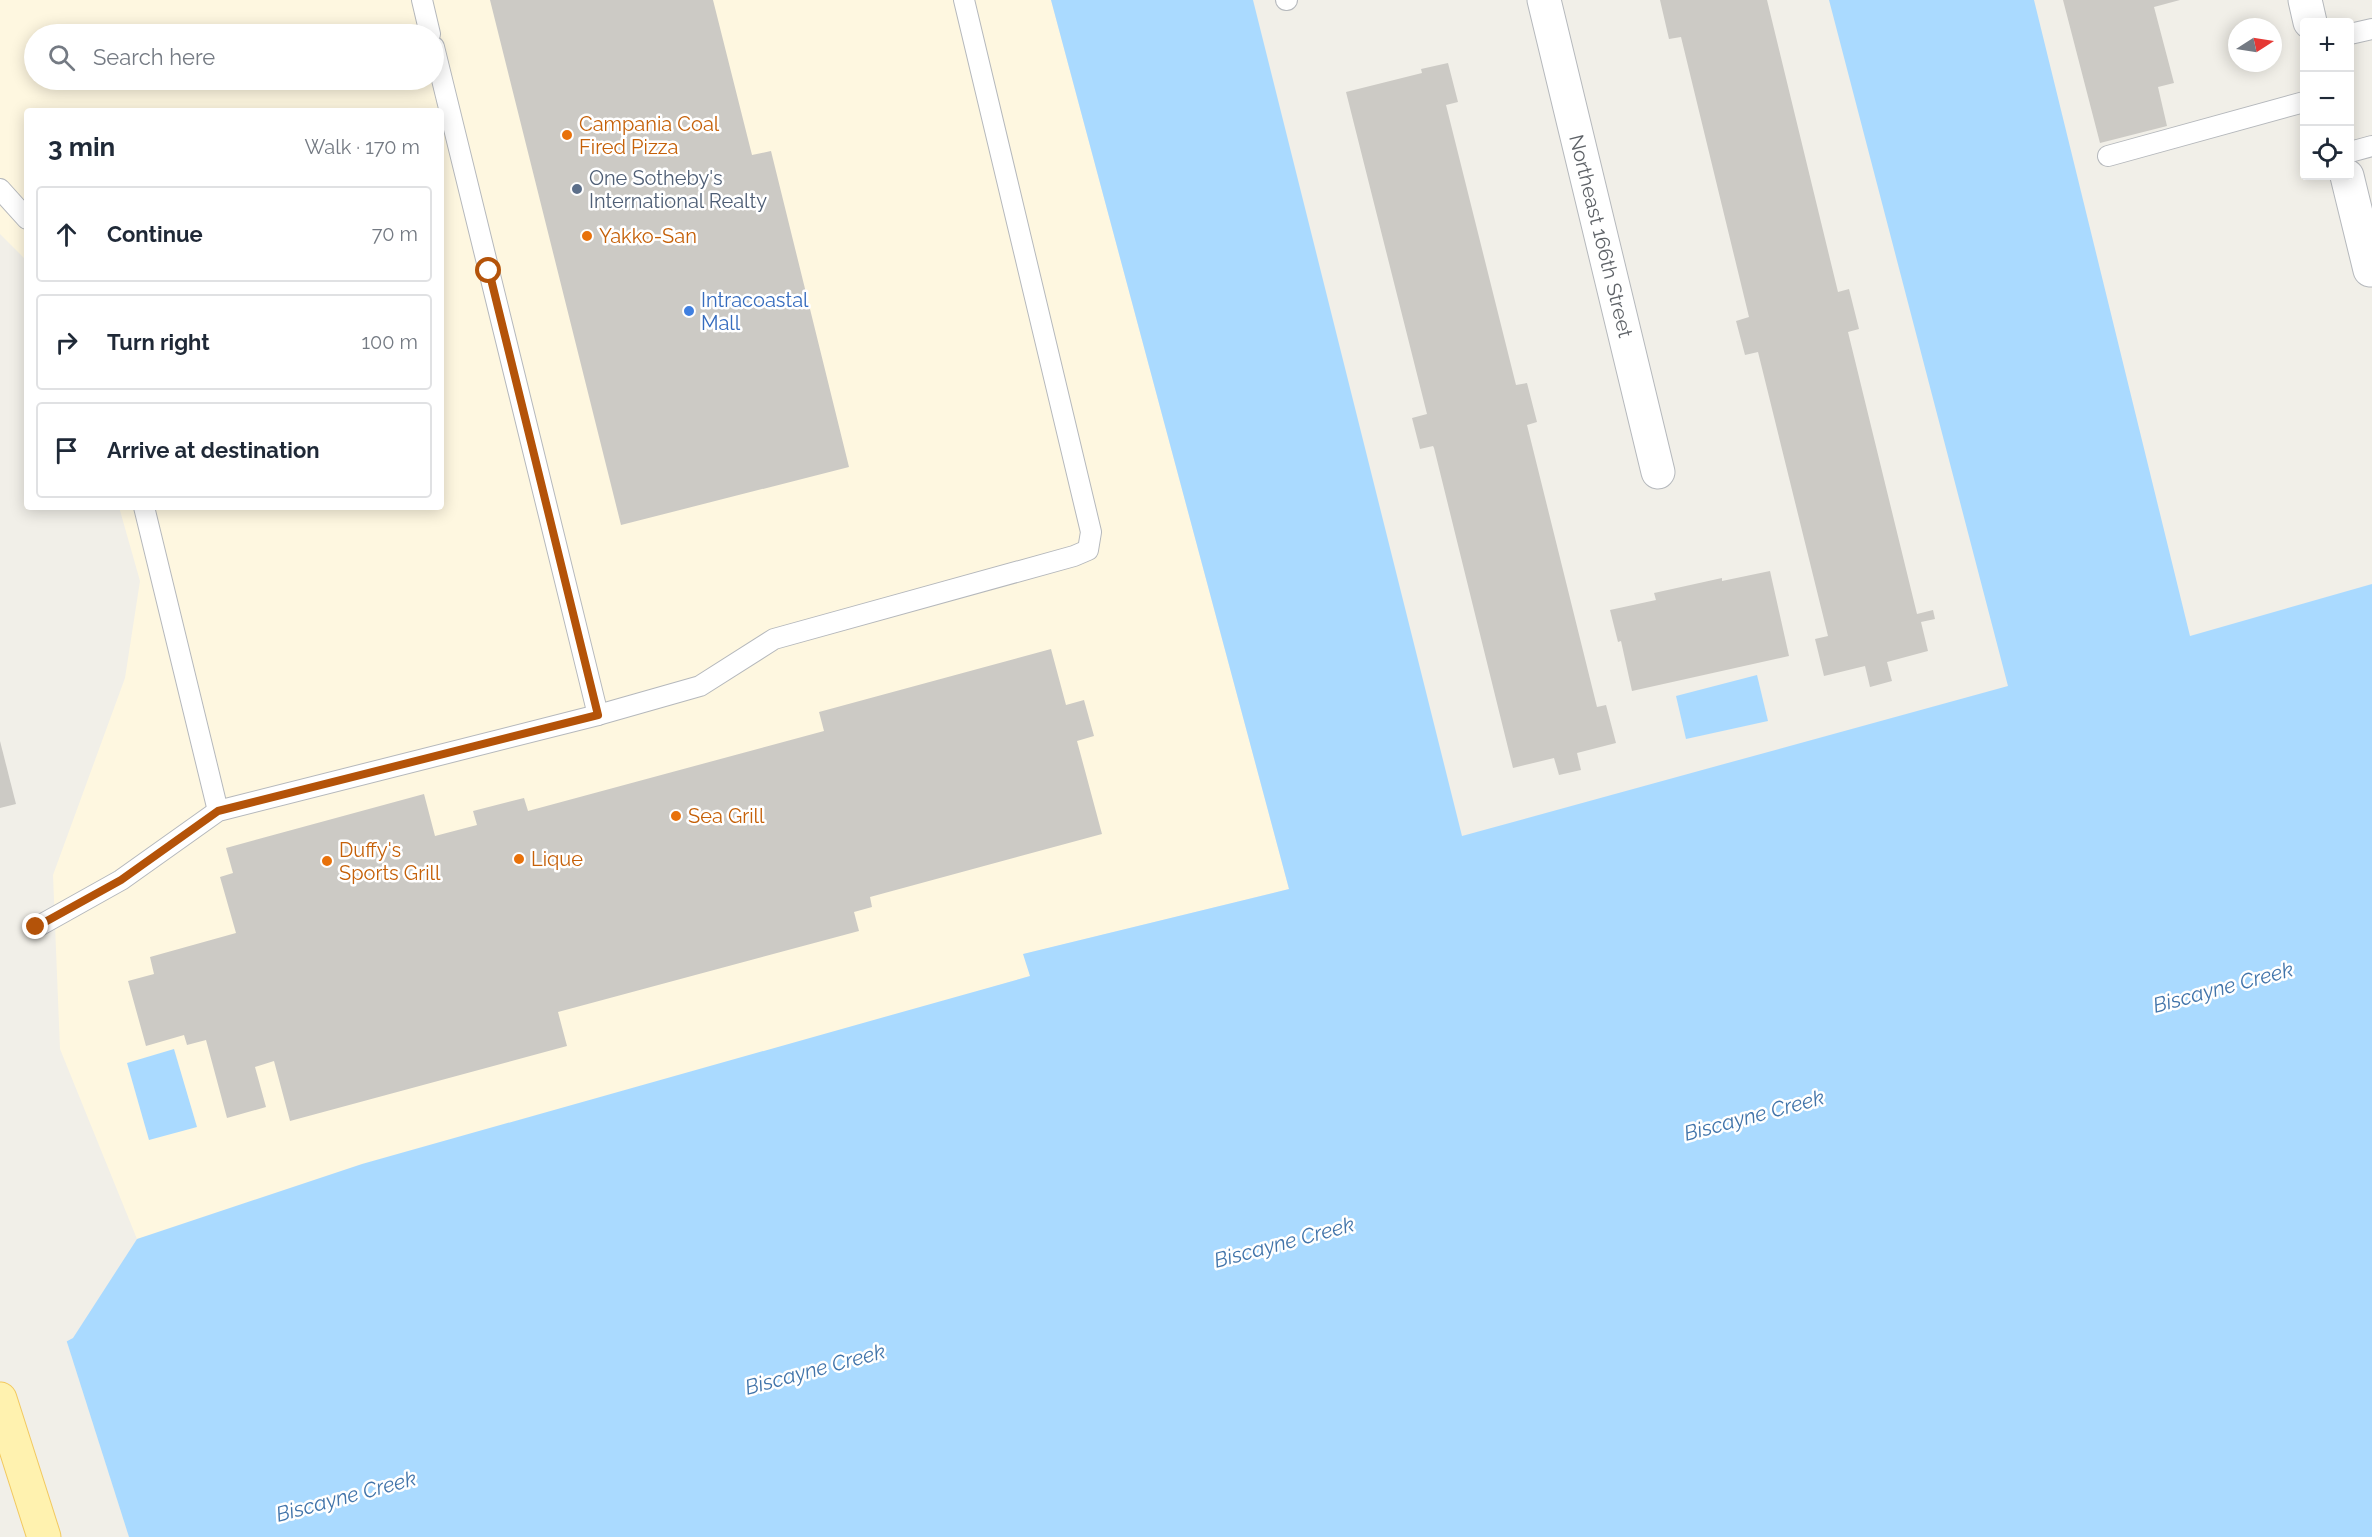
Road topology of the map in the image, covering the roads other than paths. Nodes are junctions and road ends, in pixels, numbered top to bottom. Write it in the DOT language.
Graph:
graph roads {
  1 [pos="422,0"];
  2 [pos="964,0"];
  3 [pos="1544,0"];
  4 [pos="2305,0"];
  5 [pos="2309,18"];
  6 [pos="428,24"];
  7 [pos="2372,28"];
  8 [pos="2354,33"];
  9 [pos="444,88"];
  10 [pos="2300,103"];
  11 [pos="2372,146"];
  12 [pos="2354,151"];
  13 [pos="2108,156"];
  14 [pos="2349,180"];
  15 [pos="0,189"];
  16 [pos="24,216"];
  17 [pos="2371,270"];
  18 [pos="1658,472"];
  19 [pos="145,510"];
  20 [pos="598,715"];
  21 [pos="218,811"];
  22 [pos="36,927"];
  23 [pos="0,1399"];
  24 [pos="44,1537"];
  1 -- 6 [label="lane"];
  2 -- 20 [label="lane"];
  3 -- 18 [label="street, Northeast 166th Street"];
  4 -- 5 [label="street"];
  7 -- 8 [label="lane"];
  9 -- 20 [label="lane"];
  10 -- 13 [label="lane"];
  11 -- 12 [label="lane"];
  14 -- 17 [label="street"];
  15 -- 16 [label="lane"];
  19 -- 21 [label="lane"];
  20 -- 21 [label="lane"];
  21 -- 22 [label="lane"];
  23 -- 24 [label="main road"];
}
